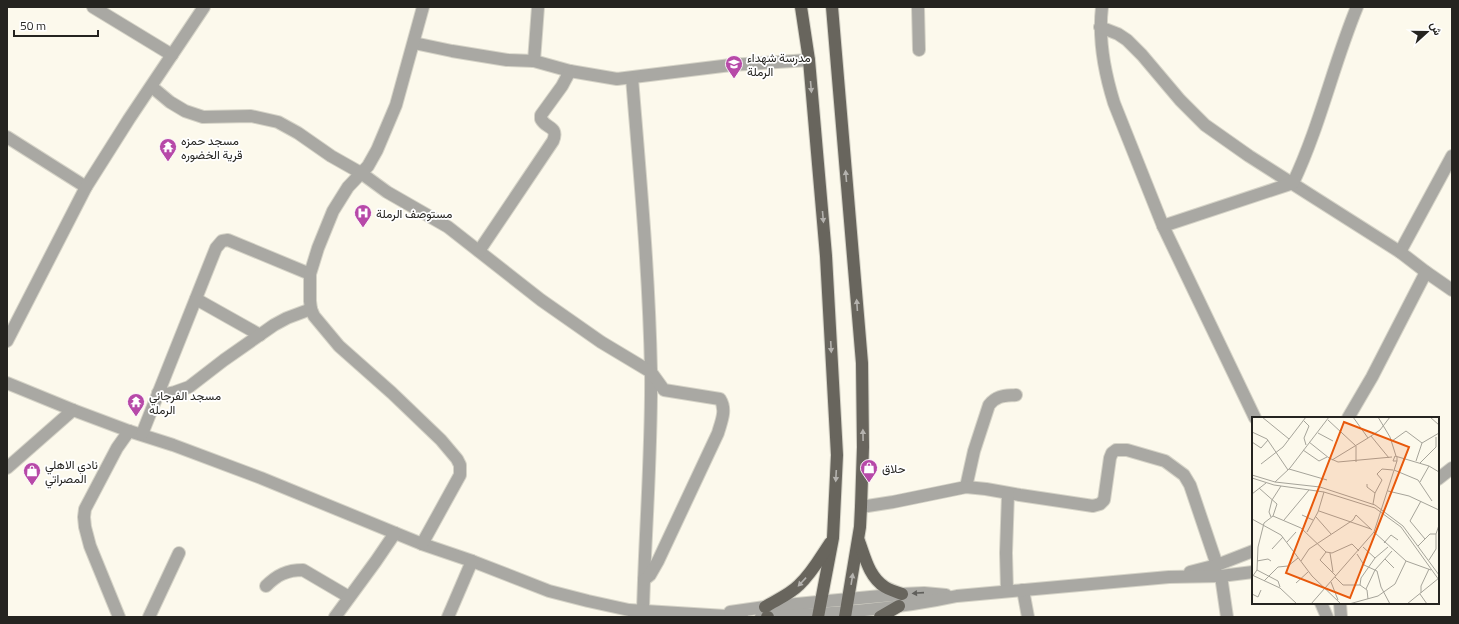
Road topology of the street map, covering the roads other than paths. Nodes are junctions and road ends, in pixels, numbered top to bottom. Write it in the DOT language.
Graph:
graph roads {
  1 [pos="93,7"];
  2 [pos="204,7"];
  3 [pos="423,7"];
  4 [pos="538,7"];
  5 [pos="801,7"];
  6 [pos="832,7"];
  7 [pos="918,7"];
  8 [pos="1102,7"];
  9 [pos="1357,7"];
  10 [pos="1100,27"];
  11 [pos="414,43"];
  12 [pos="919,50"];
  13 [pos="172,55"];
  14 [pos="809,60"];
  15 [pos="534,61"];
  16 [pos="570,71"];
  17 [pos="632,78"];
  18 [pos="152,87"];
  19 [pos="7,137"];
  20 [pos="1452,156"];
  21 [pos="361,173"];
  22 [pos="1292,183"];
  23 [pos="86,187"];
  24 [pos="1163,226"];
  25 [pos="479,251"];
  26 [pos="1400,252"];
  27 [pos="1426,272"];
  28 [pos="310,274"];
  29 [pos="1452,290"];
  30 [pos="196,299"];
  31 [pos="311,309"];
  32 [pos="260,335"];
  33 [pos="7,341"];
  34 [pos="651,372"];
  35 [pos="7,383"];
  36 [pos="158,393"];
  37 [pos="1016,395"];
  38 [pos="73,410"];
  39 [pos="1252,416"];
  40 [pos="1349,417"];
  41 [pos="129,431"];
  42 [pos="142,434"];
  43 [pos="7,468"];
  44 [pos="1452,468"];
  45 [pos="1439,478"];
  46 [pos="966,487"];
  47 [pos="1008,494"];
  48 [pos="861,507"];
  49 [pos="395,533"];
  50 [pos="833,538"];
  51 [pos="858,539"];
  52 [pos="422,544"];
  53 [pos="1252,552"];
  54 [pos="179,553"];
  55 [pos="472,561"];
  56 [pos="1219,570"];
  57 [pos="1252,572"];
  58 [pos="644,580"];
  59 [pos="266,586"];
  60 [pos="1023,590"];
  61 [pos="1007,591"];
  62 [pos="349,597"];
  63 [pos="901,600"];
  64 [pos="822,602"];
  65 [pos="1321,604"];
  66 [pos="1340,604"];
  67 [pos="847,609"];
  68 [pos="643,611"];
  69 [pos="626,613"];
  70 [pos="765,614"];
  71 [pos="716,615"];
  72 [pos="819,616"];
  73 [pos="119,617"];
  74 [pos="149,617"];
  75 [pos="335,617"];
  76 [pos="448,617"];
  77 [pos="742,617"];
  78 [pos="880,617"];
  79 [pos="1028,617"];
  80 [pos="1227,617"];
  81 [pos="1327,617"];
  82 [pos="1341,617"];
  1 -- 13 [label="street"];
  2 -- 13 [label="street"];
  3 -- 11 [label="street"];
  4 -- 15 [label="street"];
  5 -- 14 [label="main road"];
  48 -- 6 [label="main road, one-way"];
  7 -- 12 [label="street"];
  8 -- 10 [label="street"];
  9 -- 22 [label="street"];
  10 -- 22 [label="street"];
  10 -- 24 [label="street"];
  11 -- 15 [label="street"];
  11 -- 21 [label="street"];
  13 -- 18 [label="street"];
  14 -- 17 [label="street"];
  14 -- 50 [label="main road, one-way"];
  15 -- 16 [label="street"];
  16 -- 17 [label="street"];
  16 -- 25 [label="street"];
  17 -- 34 [label="street"];
  18 -- 21 [label="street"];
  18 -- 23 [label="street"];
  19 -- 23 [label="street"];
  20 -- 26 [label="street"];
  21 -- 25 [label="street"];
  21 -- 28 [label="street"];
  22 -- 24 [label="street"];
  22 -- 26 [label="street"];
  23 -- 33 [label="street"];
  24 -- 39 [label="street"];
  25 -- 34 [label="street"];
  26 -- 27 [label="street"];
  27 -- 29 [label="street"];
  27 -- 40 [label="street"];
  28 -- 30 [label="street"];
  28 -- 31 [label="street"];
  30 -- 32 [label="street"];
  30 -- 36 [label="street"];
  31 -- 32 [label="street"];
  31 -- 52 [label="street"];
  32 -- 36 [label="street"];
  34 -- 58 [label="street"];
  34 -- 58 [label="street"];
  35 -- 38 [label="street"];
  36 -- 42 [label="street"];
  37 -- 46 [label="street"];
  38 -- 41 [label="street"];
  38 -- 43 [label="street"];
  41 -- 42 [label="street"];
  41 -- 73 [label="street"];
  42 -- 49 [label="street"];
  44 -- 45 [label="street"];
  46 -- 47 [label="street"];
  46 -- 48 [label="street"];
  47 -- 56 [label="street"];
  47 -- 61 [label="street"];
  48 -- 51 [label="main road"];
  49 -- 52 [label="street"];
  49 -- 62 [label="street"];
  50 -- 64 [label="main road"];
  50 -- 70 [label="main road, one-way"];
  51 -- 63 [label="main road"];
  67 -- 51 [label="main road, one-way"];
  52 -- 55 [label="street"];
  53 -- 56 [label="street"];
  54 -- 74 [label="street"];
  55 -- 69 [label="street"];
  55 -- 76 [label="street"];
  56 -- 57 [label="street"];
  56 -- 60 [label="street"];
  56 -- 80 [label="street"];
  58 -- 68 [label="street"];
  59 -- 62 [label="street"];
  60 -- 61 [label="street"];
  60 -- 79 [label="street"];
  61 -- 63 [label="street"];
  62 -- 75 [label="street"];
  63 -- 67 [label="street"];
  63 -- 78 [label="main road"];
  64 -- 67 [label="street"];
  64 -- 70 [label="street"];
  64 -- 72 [label="main road"];
  65 -- 81 [label="street"];
  66 -- 82 [label="street"];
  67 -- 72 [label="street"];
  68 -- 69 [label="street"];
  68 -- 71 [label="street"];
  70 -- 71 [label="street"];
  70 -- 72 [label="street"];
  71 -- 77 [label="street"];
}
